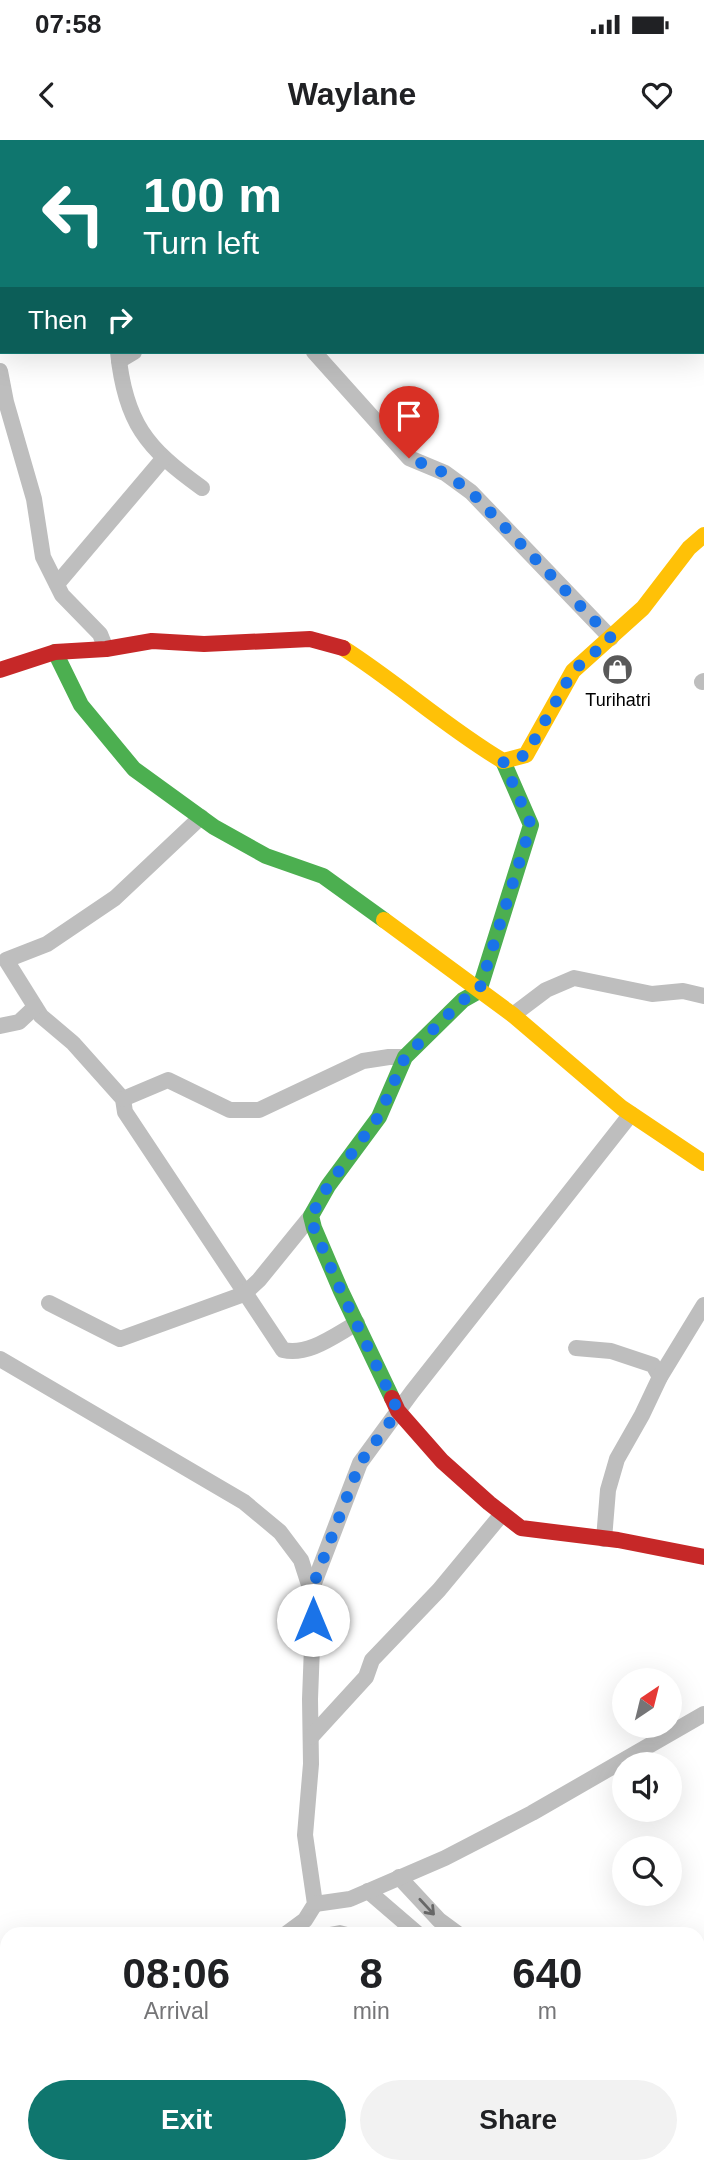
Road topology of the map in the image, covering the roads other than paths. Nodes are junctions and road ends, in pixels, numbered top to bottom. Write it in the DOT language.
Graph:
graph roads {
  1 [pos="316,354"];
  2 [pos="119,356"];
  3 [pos="0,371"];
  4 [pos="163,459"];
  5 [pos="202,488"];
  6 [pos="704,535"];
  7 [pos="57,584"];
  8 [pos="611,638"];
  9 [pos="106,649"];
  10 [pos="55,652"];
  11 [pos="0,670"];
  12 [pos="503,761"];
  13 [pos="201,817"];
  14 [pos="3,958"];
  15 [pos="479,991"];
  16 [pos="704,996"];
  17 [pos="35,1007"];
  18 [pos="513,1015"];
  19 [pos="0,1026"];
  20 [pos="405,1057"];
  21 [pos="123,1099"];
  22 [pos="631,1114"];
  23 [pos="704,1163"];
  24 [pos="311,1216"];
  25 [pos="244,1294"];
  26 [pos="50,1303"];
  27 [pos="704,1305"];
  28 [pos="357,1323"];
  29 [pos="576,1348"];
  30 [pos="0,1359"];
  31 [pos="660,1377"];
  32 [pos="398,1411"];
  33 [pos="502,1514"];
  34 [pos="604,1539"];
  35 [pos="704,1558"];
  36 [pos="311,1591"];
  37 [pos="704,1714"];
  38 [pos="310,1737"];
  39 [pos="399,1877"];
  40 [pos="368,1891"];
  41 [pos="315,1904"];
  42 [pos="296,1927"];
  43 [pos="410,1927"];
  44 [pos="448,1927"];
  1 -- 8 [label="street"];
  2 -- 4 [label="street"];
  3 -- 7 [label="street"];
  4 -- 5 [label="street"];
  4 -- 7 [label="street"];
  6 -- 8 [label="street"];
  7 -- 9 [label="street"];
  8 -- 12 [label="street"];
  9 -- 10 [label="street"];
  9 -- 12 [label="street"];
  10 -- 11 [label="street"];
  10 -- 13 [label="street"];
  12 -- 15 [label="street"];
  13 -- 14 [label="street"];
  13 -- 15 [label="street"];
  14 -- 17 [label="street"];
  15 -- 18 [label="street"];
  15 -- 20 [label="street"];
  16 -- 18 [label="street"];
  17 -- 19 [label="street"];
  17 -- 21 [label="street"];
  18 -- 22 [label="street"];
  20 -- 21 [label="street"];
  20 -- 24 [label="street"];
  21 -- 25 [label="street"];
  22 -- 23 [label="street"];
  22 -- 32 [label="street"];
  24 -- 25 [label="street"];
  24 -- 28 [label="street"];
  25 -- 26 [label="street"];
  25 -- 28 [label="street"];
  27 -- 31 [label="street"];
  28 -- 32 [label="street"];
  29 -- 31 [label="street"];
  30 -- 36 [label="street"];
  31 -- 34 [label="street"];
  32 -- 33 [label="street"];
  32 -- 36 [label="street"];
  33 -- 34 [label="street"];
  33 -- 38 [label="street"];
  34 -- 35 [label="street"];
  36 -- 38 [label="street"];
  37 -- 39 [label="street"];
  38 -- 41 [label="street"];
  39 -- 40 [label="street"];
  39 -- 44 [label="street, one-way"];
  40 -- 41 [label="street"];
  40 -- 43 [label="street"];
  41 -- 42 [label="street"];
}
